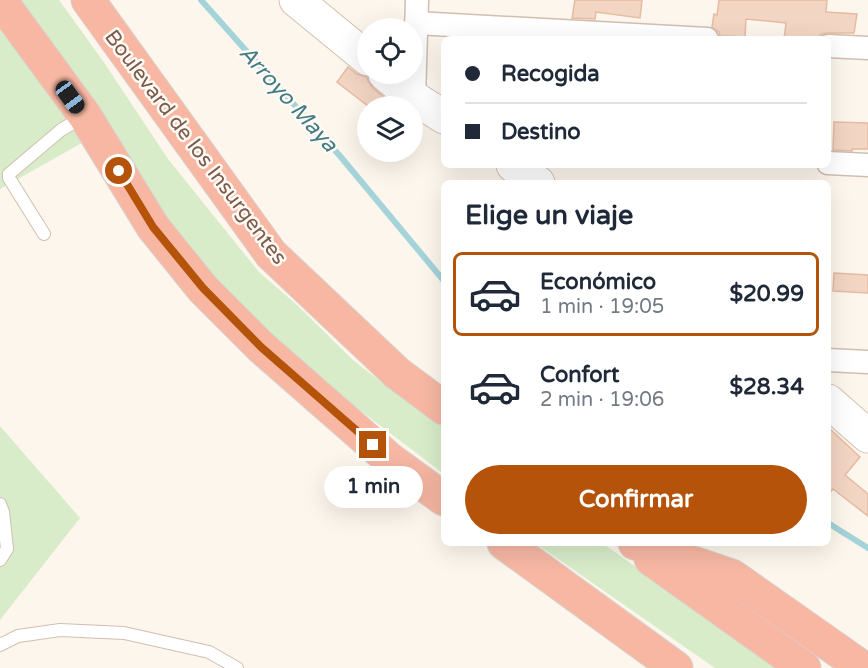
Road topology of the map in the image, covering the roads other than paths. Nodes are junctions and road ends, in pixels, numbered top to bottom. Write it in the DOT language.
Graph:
graph roads {
  1 [pos="0,0"];
  2 [pos="88,0"];
  3 [pos="296,0"];
  4 [pos="417,0"];
  5 [pos="416,18"];
  6 [pos="423,23"];
  7 [pos="652,36"];
  8 [pos="831,46"];
  9 [pos="868,48"];
  10 [pos="357,50"];
  11 [pos="397,84"];
  12 [pos="412,96"];
  13 [pos="423,104"];
  14 [pos="441,115"];
  15 [pos="85,116"];
  16 [pos="831,163"];
  17 [pos="868,165"];
  18 [pos="517,168"];
  19 [pos="534,180"];
  20 [pos="44,234"];
  21 [pos="831,360"];
  22 [pos="868,362"];
  23 [pos="831,404"];
  24 [pos="441,406"];
  25 [pos="868,436"];
  26 [pos="441,497"];
  27 [pos="0,504"];
  28 [pos="508,546"];
  29 [pos="633,546"];
  30 [pos="643,546"];
  31 [pos="0,560"];
  32 [pos="0,645"];
  33 [pos="237,668"];
  34 [pos="676,668"];
  35 [pos="804,668"];
  36 [pos="863,668"];
  1 -- 15 [label="highway"];
  2 -- 24 [label="highway, Boulevard de los Insurgentes"];
  3 -- 10 [label="street"];
  4 -- 5 [label="street"];
  6 -- 7 [label="street"];
  8 -- 9 [label="street"];
  11 -- 12 [label="street"];
  13 -- 14 [label="street"];
  15 -- 20 [label="lane"];
  15 -- 26 [label="highway"];
  16 -- 17 [label="street"];
  18 -- 19 [label="street"];
  21 -- 22 [label="street"];
  23 -- 25 [label="street"];
  27 -- 31 [label="lane"];
  28 -- 34 [label="highway"];
  29 -- 35 [label="highway"];
  30 -- 36 [label="highway"];
  32 -- 33 [label="lane"];
}
